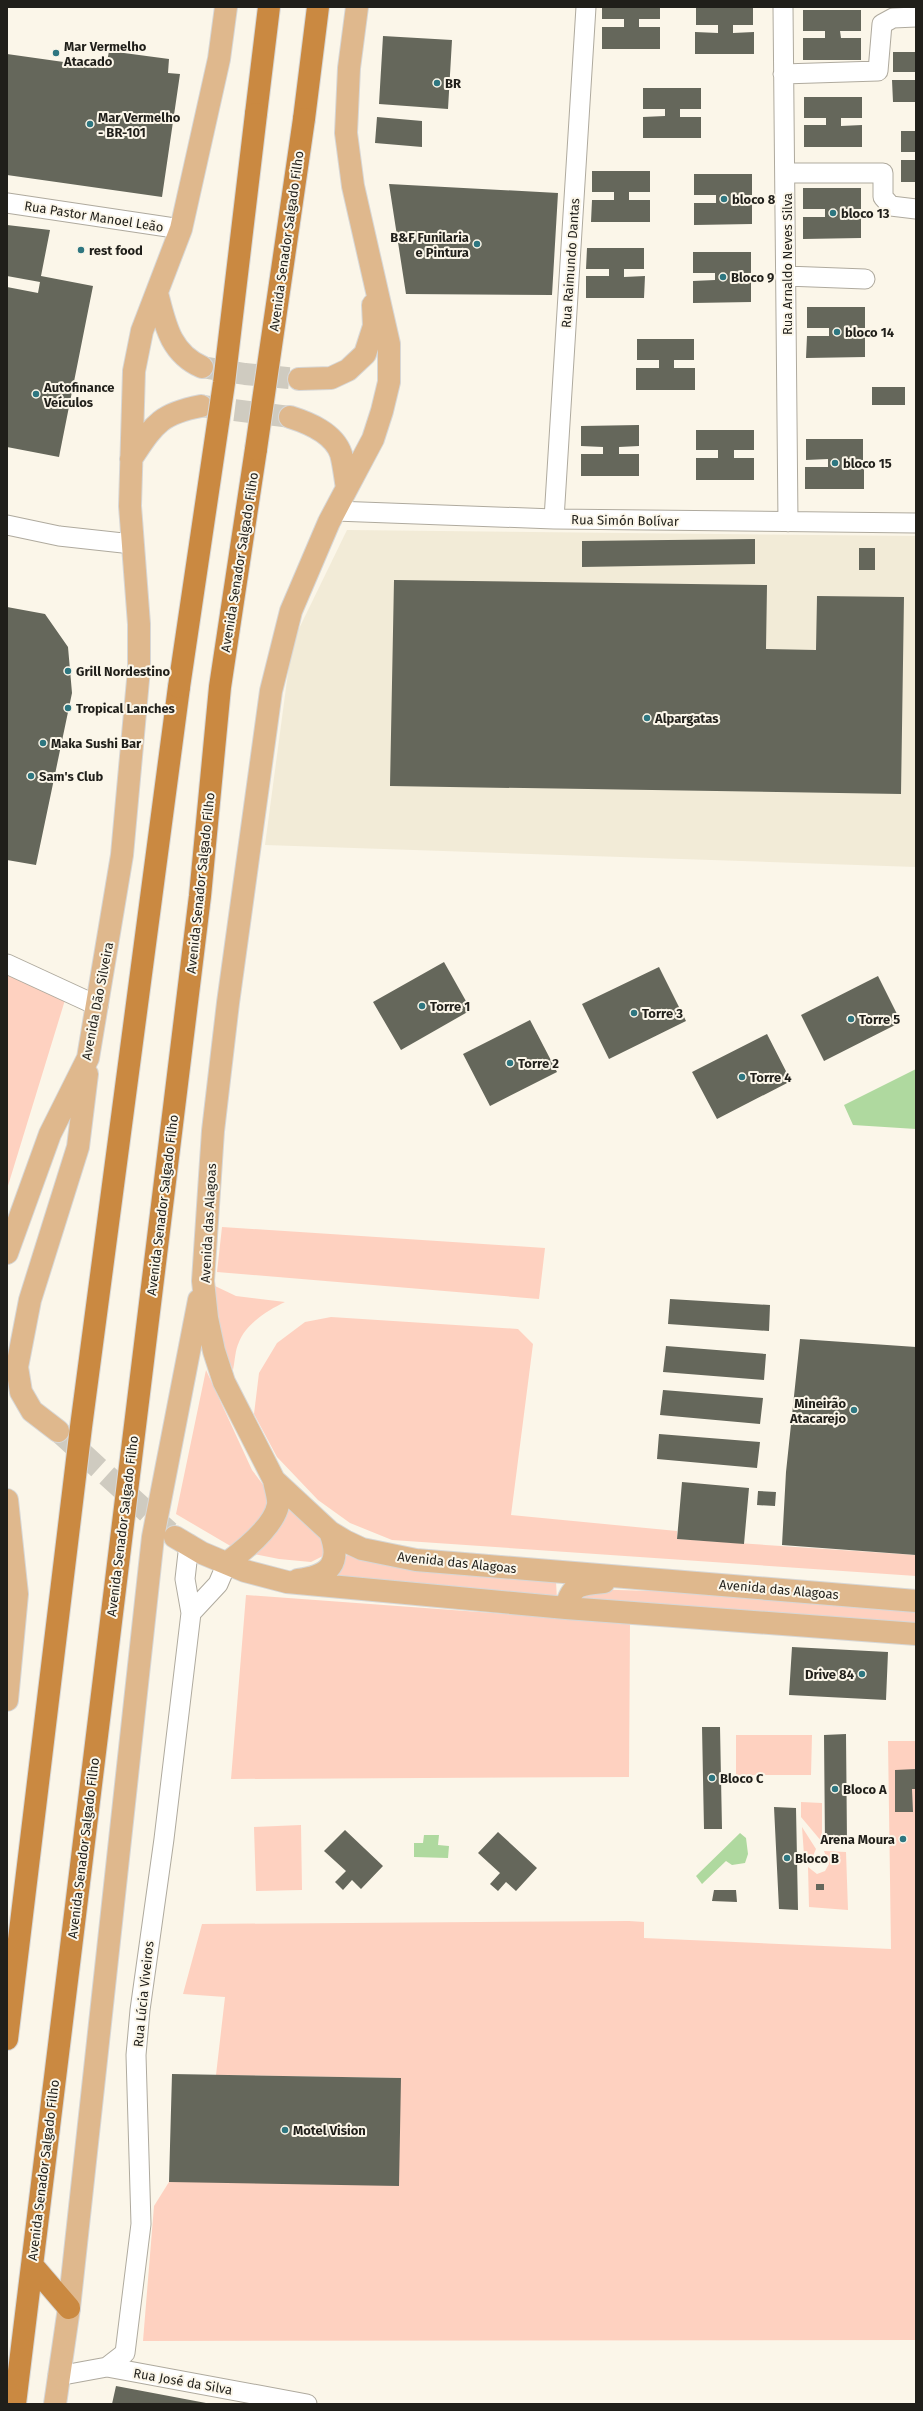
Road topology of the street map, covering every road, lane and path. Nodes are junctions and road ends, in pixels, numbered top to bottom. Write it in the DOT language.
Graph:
graph roads {
  1 [pos="226,7"];
  2 [pos="269,7"];
  3 [pos="318,7"];
  4 [pos="357,7"];
  5 [pos="586,7"];
  6 [pos="783,7"];
  7 [pos="916,17"];
  8 [pos="783,74"];
  9 [pos="787,173"];
  10 [pos="7,203"];
  11 [pos="916,210"];
  12 [pos="181,229"];
  13 [pos="369,263"];
  14 [pos="786,276"];
  15 [pos="865,279"];
  16 [pos="157,293"];
  17 [pos="202,367"];
  18 [pos="299,379"];
  19 [pos="201,406"];
  20 [pos="290,417"];
  21 [pos="131,459"];
  22 [pos="347,488"];
  23 [pos="335,511"];
  24 [pos="554,519"];
  25 [pos="788,522"];
  26 [pos="916,523"];
  27 [pos="7,525"];
  28 [pos="132,544"];
  29 [pos="7,964"];
  30 [pos="98,1006"];
  31 [pos="88,1058"];
  32 [pos="7,1253"];
  33 [pos="203,1281"];
  34 [pos="58,1430"];
  35 [pos="274,1480"];
  36 [pos="7,1500"];
  37 [pos="330,1532"];
  38 [pos="182,1541"];
  39 [pos="227,1563"];
  40 [pos="657,1578"];
  41 [pos="287,1582"];
  42 [pos="916,1601"];
  43 [pos="566,1608"];
  44 [pos="191,1614"];
  45 [pos="916,1634"];
  46 [pos="7,1700"];
  47 [pos="24,1907"];
  48 [pos="7,1937"];
  49 [pos="7,2038"];
  50 [pos="32,2265"];
  51 [pos="68,2308"];
  52 [pos="107,2367"];
  53 [pos="58,2376"];
  54 [pos="15,2404"];
  55 [pos="56,2404"];
  56 [pos="307,2404"];
  1 -- 12 [label="main road"];
  2 -- 47 [label="highway, bridge"];
  3 -- 50 [label="highway, Avenida Senador Salgado Filho, bridge"];
  4 -- 13 [label="main road"];
  5 -- 24 [label="street, Rua Raimundo Dantas"];
  6 -- 8 [label="street, Rua Arnaldo Neves Silva"];
  7 -- 8 [label="street"];
  8 -- 9 [label="street, Rua Arnaldo Neves Silva"];
  9 -- 11 [label="street"];
  9 -- 14 [label="street, Rua Arnaldo Neves Silva"];
  10 -- 12 [label="street, Rua Pastor Manoel Leão"];
  12 -- 16 [label="main road"];
  13 -- 18 [label="main road"];
  13 -- 22 [label="main road"];
  14 -- 15 [label="street"];
  14 -- 25 [label="street, Rua Arnaldo Neves Silva"];
  16 -- 17 [label="main road"];
  16 -- 21 [label="main road"];
  19 -- 21 [label="main road"];
  20 -- 22 [label="main road"];
  21 -- 28 [label="main road"];
  22 -- 23 [label="main road"];
  23 -- 24 [label="street, Rua Simón Bolívar"];
  23 -- 33 [label="main road, Avenida das Alagoas"];
  24 -- 25 [label="street, Rua Simón Bolívar"];
  25 -- 26 [label="street, Rua Simón Bolívar"];
  27 -- 28 [label="street"];
  28 -- 30 [label="main road, Avenida Dão Silveira"];
  29 -- 30 [label="street"];
  30 -- 31 [label="main road, Avenida Dão Silveira"];
  31 -- 32 [label="main road, Avenida Dão Silveira"];
  31 -- 34 [label="main road"];
  33 -- 35 [label="main road, Avenida das Alagoas"];
  33 -- 51 [label="main road"];
  35 -- 37 [label="main road, Avenida das Alagoas"];
  35 -- 39 [label="main road"];
  36 -- 46 [label="main road"];
  37 -- 40 [label="main road, Avenida das Alagoas"];
  37 -- 41 [label="main road"];
  38 -- 39 [label="main road"];
  38 -- 44 [label="street, Rua Lúcia Viveiros"];
  39 -- 41 [label="main road"];
  39 -- 44 [label="street"];
  40 -- 42 [label="main road, Avenida das Alagoas"];
  40 -- 43 [label="main road"];
  41 -- 43 [label="main road"];
  43 -- 45 [label="main road"];
  44 -- 52 [label="street, Rua Lúcia Viveiros"];
  47 -- 48 [label="highway"];
  47 -- 49 [label="highway"];
  50 -- 51 [label="highway"];
  50 -- 54 [label="highway, Avenida Senador Salgado Filho"];
  51 -- 53 [label="main road"];
  52 -- 53 [label="street, Rua José da Silva"];
  52 -- 56 [label="street, Rua José da Silva"];
  53 -- 55 [label="main road"];
}
